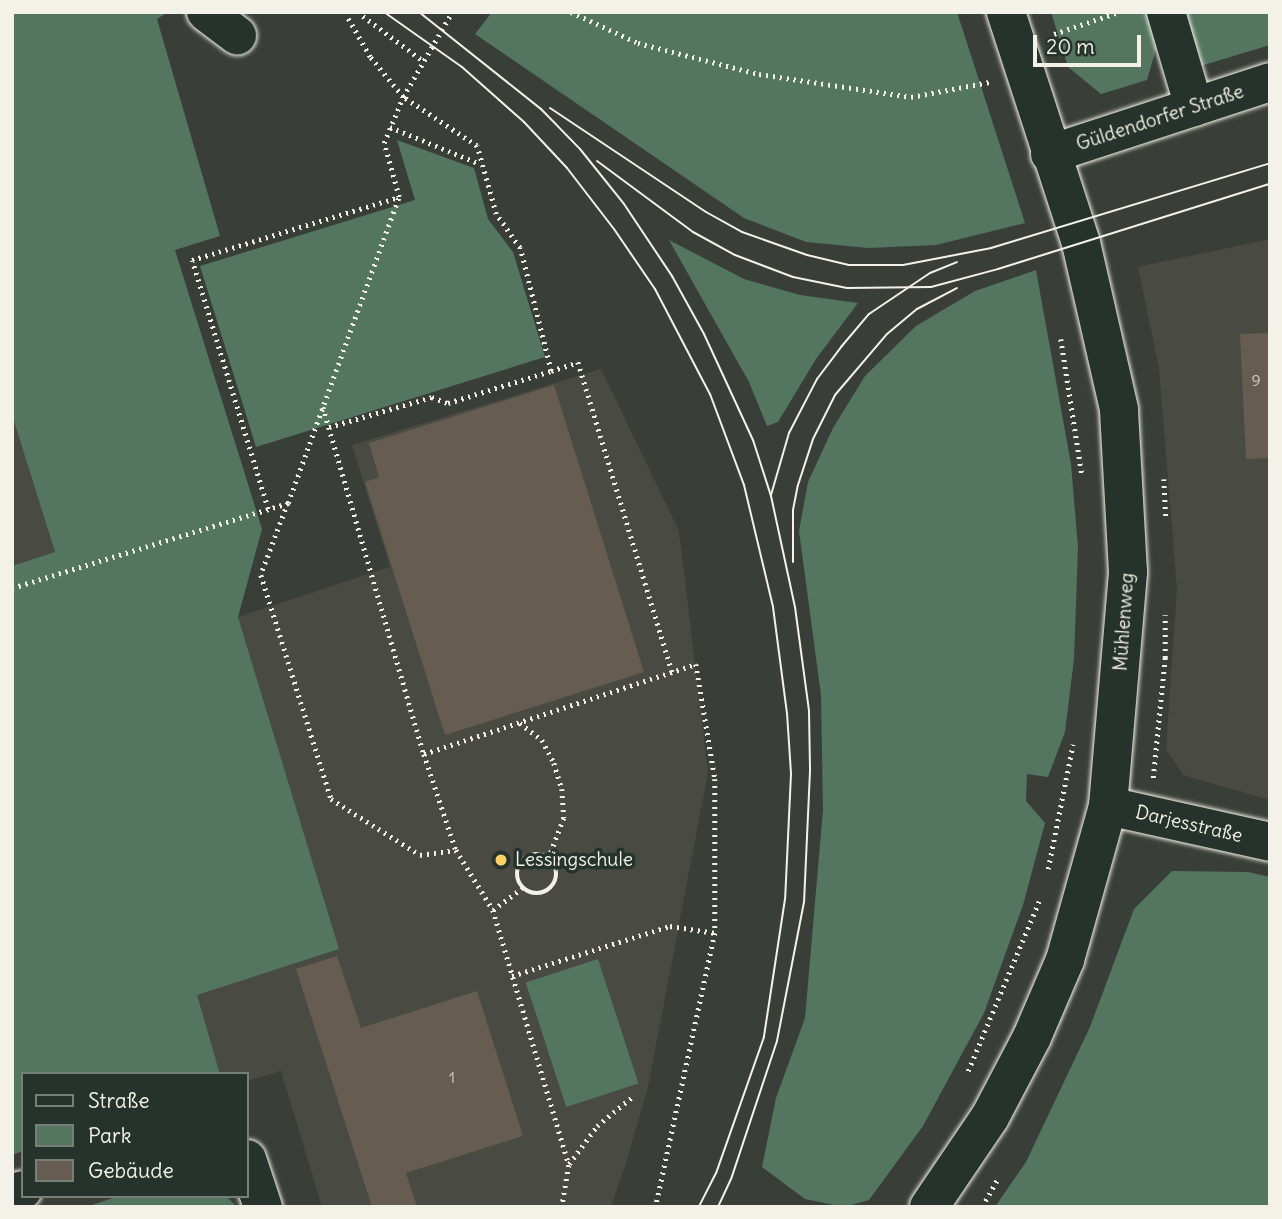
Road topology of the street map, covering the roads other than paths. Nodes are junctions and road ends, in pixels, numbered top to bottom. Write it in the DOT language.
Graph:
graph roads {
  1 [pos="206,12"];
  2 [pos="1166,12"];
  3 [pos="1011,29"];
  4 [pos="237,35"];
  5 [pos="1270,82"];
  6 [pos="1194,107"];
  7 [pos="1050,153"];
  8 [pos="1108,806"];
  9 [pos="1270,842"];
  10 [pos="248,1162"];
  11 [pos="263,1207"];
  12 [pos="929,1207"];
  1 -- 4 [label="street"];
  2 -- 6 [label="street"];
  3 -- 7 [label="street, Mühlenweg"];
  5 -- 6 [label="street, Güldendorfer Straße"];
  6 -- 7 [label="street, Güldendorfer Straße"];
  7 -- 8 [label="street, Mühlenweg"];
  8 -- 9 [label="street, Darjesstraße"];
  8 -- 12 [label="street, Mühlenweg"];
  10 -- 11 [label="street"];
}
